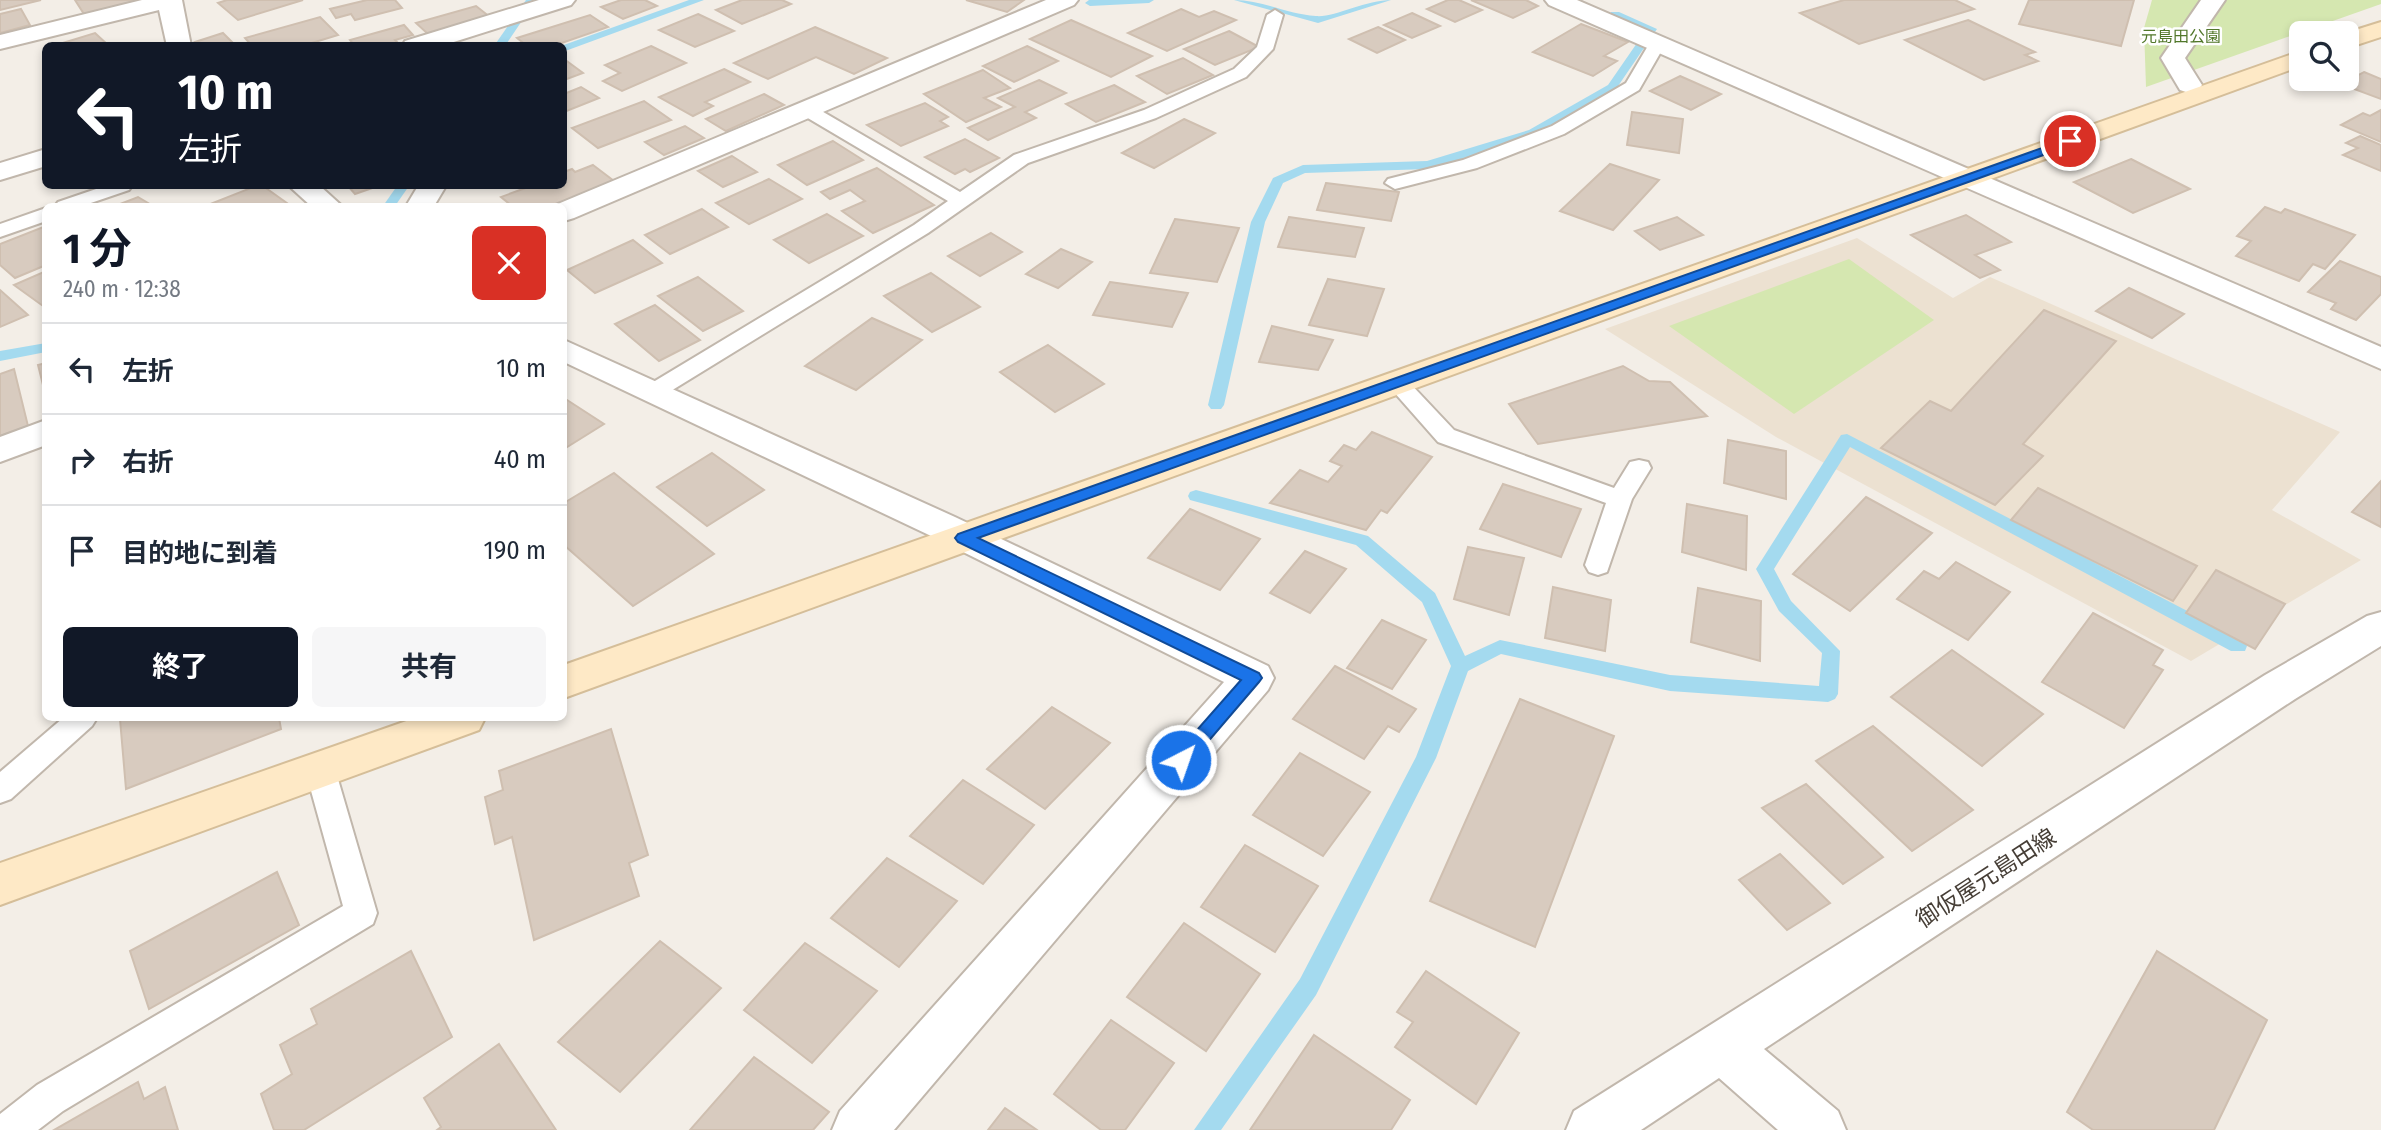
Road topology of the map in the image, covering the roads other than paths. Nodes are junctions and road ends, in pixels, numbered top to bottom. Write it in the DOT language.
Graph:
graph roads {
  1 [pos="169,0"];
  2 [pos="563,0"];
  3 [pos="1066,0"];
  4 [pos="1557,0"];
  5 [pos="2213,0"];
  6 [pos="1275,15"];
  7 [pos="2381,29"];
  8 [pos="2359,37"];
  9 [pos="0,42"];
  10 [pos="178,42"];
  11 [pos="427,42"];
  12 [pos="1658,43"];
  13 [pos="2289,62"];
  14 [pos="2189,85"];
  15 [pos="807,110"];
  16 [pos="42,158"];
  17 [pos="0,172"];
  18 [pos="1967,179"];
  19 [pos="1395,183"];
  20 [pos="113,189"];
  21 [pos="307,189"];
  22 [pos="961,201"];
  23 [pos="74,203"];
  24 [pos="324,203"];
  25 [pos="567,211"];
  26 [pos="42,215"];
  27 [pos="0,231"];
  28 [pos="567,351"];
  29 [pos="2381,359"];
  30 [pos="1397,383"];
  31 [pos="653,392"];
  32 [pos="42,433"];
  33 [pos="0,450"];
  34 [pos="1639,468"];
  35 [pos="1620,499"];
  36 [pos="963,538"];
  37 [pos="1598,565"];
  38 [pos="2381,627"];
  39 [pos="567,681"];
  40 [pos="79,721"];
  41 [pos="456,721"];
  42 [pos="320,769"];
  43 [pos="0,790"];
  44 [pos="0,884"];
  45 [pos="1723,1048"];
  46 [pos="9,1130"];
  47 [pos="859,1130"];
  48 [pos="1592,1130"];
  49 [pos="1819,1130"];
  1 -- 9 [label="street"];
  1 -- 10 [label="street"];
  2 -- 11 [label="street"];
  3 -- 15 [label="street"];
  4 -- 12 [label="street"];
  5 -- 14 [label="street"];
  6 -- 22 [label="lane"];
  7 -- 8 [label="street"];
  12 -- 18 [label="street"];
  12 -- 19 [label="lane"];
  13 -- 18 [label="street"];
  15 -- 22 [label="lane"];
  15 -- 25 [label="street"];
  16 -- 17 [label="street"];
  18 -- 29 [label="street"];
  18 -- 30 [label="street"];
  20 -- 23 [label="lane"];
  21 -- 24 [label="street"];
  22 -- 31 [label="lane"];
  26 -- 27 [label="lane"];
  28 -- 31 [label="street"];
  30 -- 35 [label="lane"];
  30 -- 36 [label="street"];
  31 -- 36 [label="street"];
  32 -- 33 [label="street"];
  34 -- 35 [label="lane"];
  35 -- 37 [label="lane"];
  36 -- 39 [label="street"];
  36 -- 47 [label="street"];
  38 -- 45 [label="street, 御仮屋元島田線"];
  40 -- 43 [label="lane"];
  41 -- 42 [label="street"];
  42 -- 44 [label="street"];
  42 -- 46 [label="lane"];
  45 -- 48 [label="street, 御仮屋元島田線"];
  45 -- 49 [label="street"];
}
